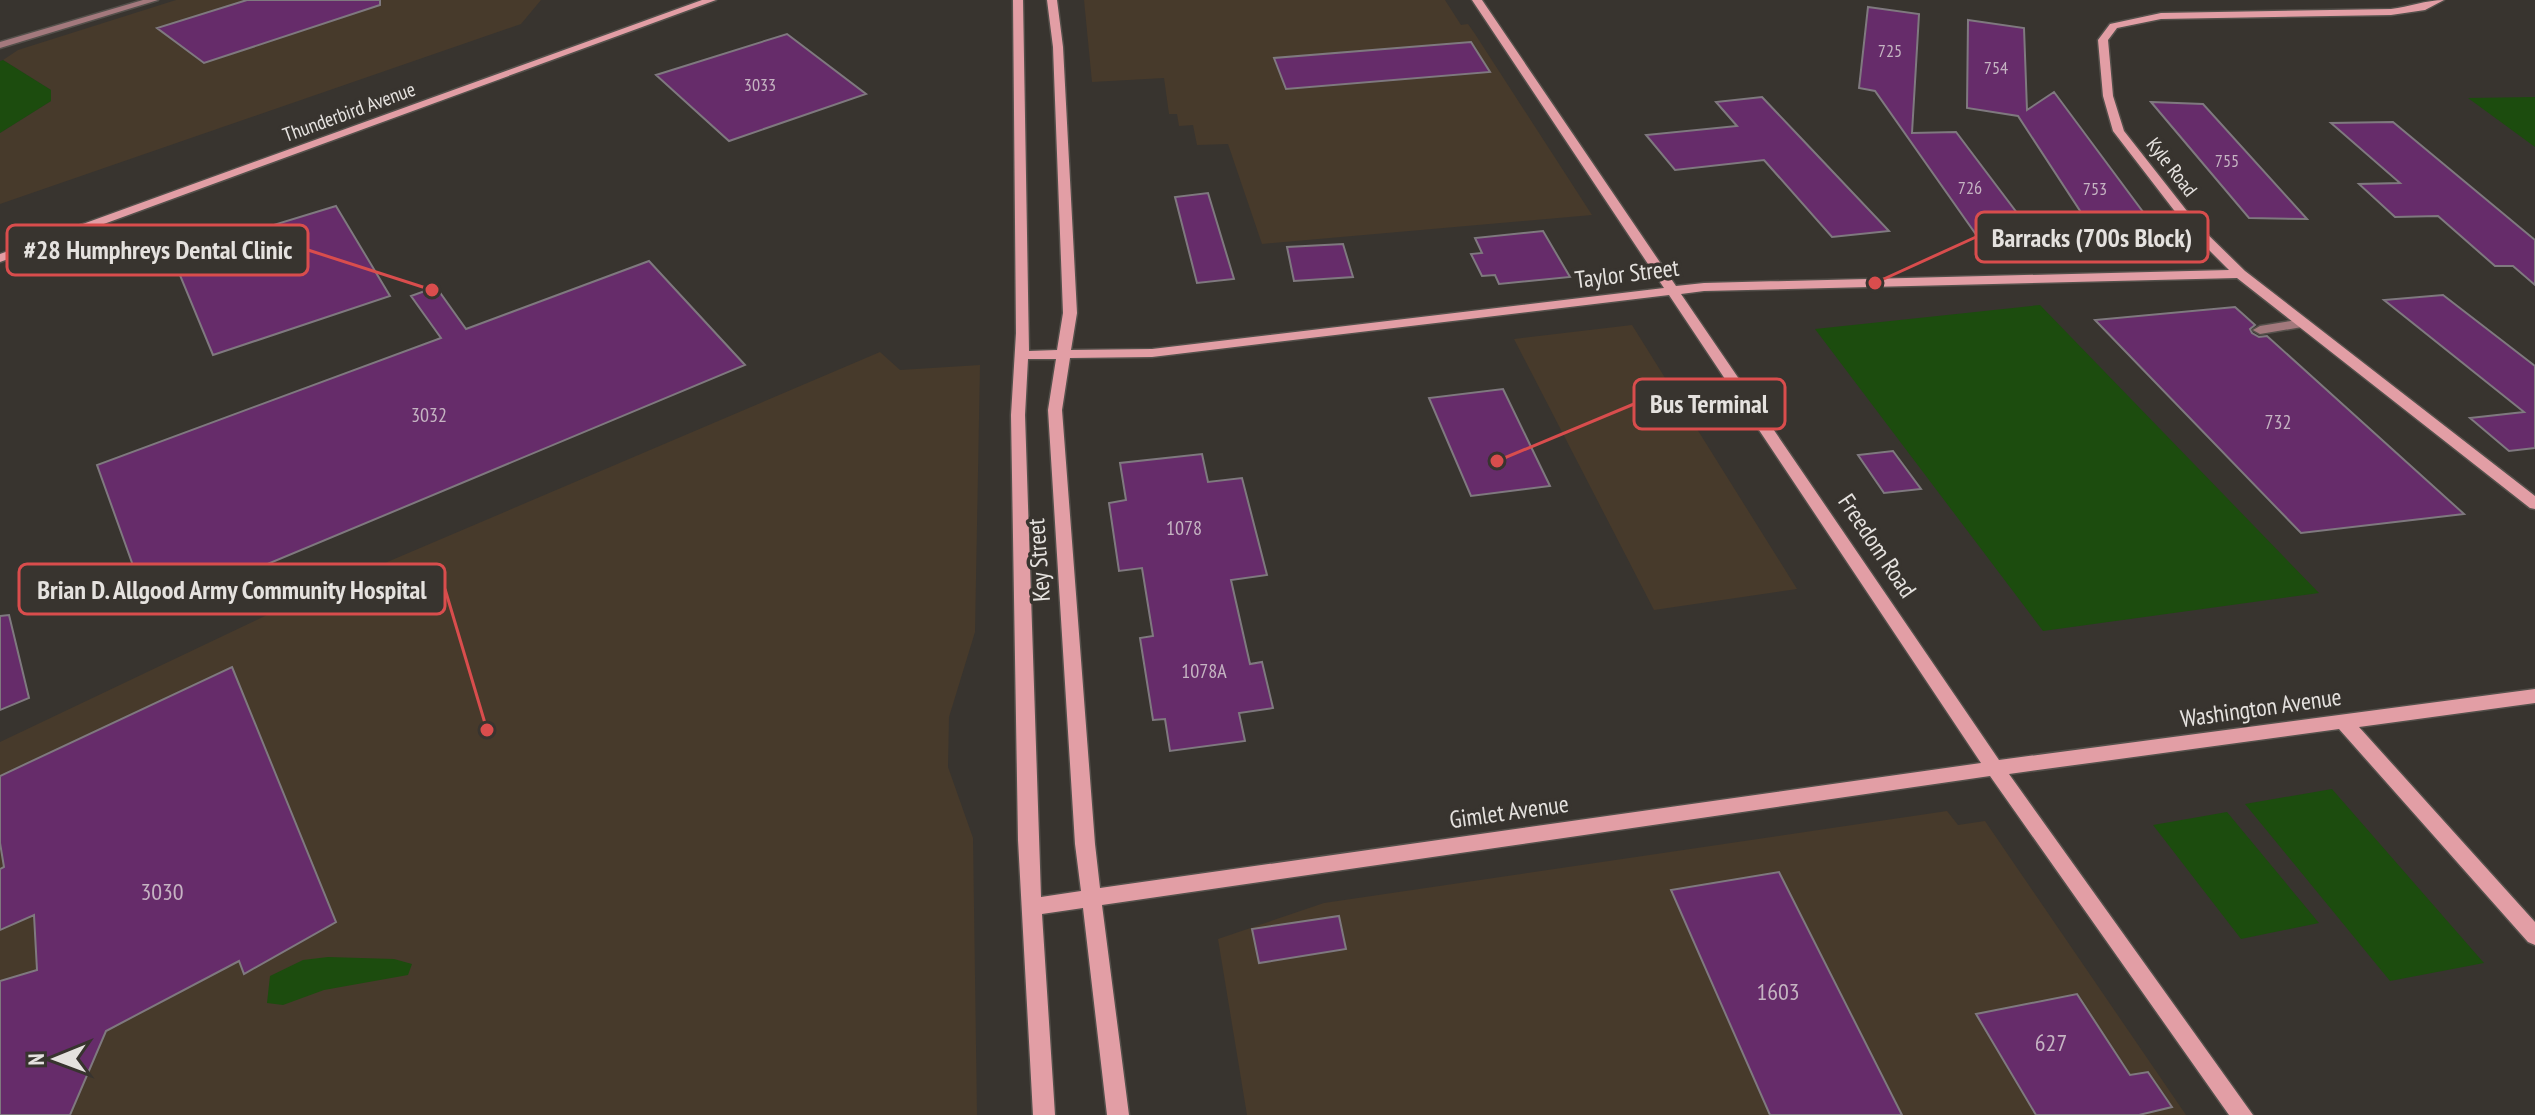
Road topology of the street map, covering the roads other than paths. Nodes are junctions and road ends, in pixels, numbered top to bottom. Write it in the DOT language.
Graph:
graph roads {
  1 [pos="153,0"];
  2 [pos="711,0"];
  3 [pos="1018,0"];
  4 [pos="1052,0"];
  5 [pos="1477,0"];
  6 [pos="2439,0"];
  7 [pos="0,45"];
  8 [pos="0,258"];
  9 [pos="2240,274"];
  10 [pos="1674,291"];
  11 [pos="2303,323"];
  12 [pos="2260,330"];
  13 [pos="1064,354"];
  14 [pos="1021,355"];
  15 [pos="2535,504"];
  16 [pos="2535,696"];
  17 [pos="2343,721"];
  18 [pos="1994,768"];
  19 [pos="1092,898"];
  20 [pos="1031,907"];
  21 [pos="2535,936"];
  22 [pos="1044,1115"];
  23 [pos="1118,1115"];
  24 [pos="2242,1115"];
  1 -- 7 [label="street"];
  2 -- 8 [label="street, Thunderbird Avenue"];
  3 -- 14 [label="street, Key Street"];
  4 -- 13 [label="street, Key Street"];
  5 -- 10 [label="street, Freedom Road"];
  6 -- 9 [label="street, Kyle Road"];
  9 -- 10 [label="street, Taylor Street"];
  9 -- 11 [label="street, Kyle Road"];
  10 -- 13 [label="street, Taylor Street"];
  10 -- 18 [label="street, Freedom Road"];
  11 -- 12 [label="street"];
  11 -- 15 [label="street, Kyle Road"];
  13 -- 14 [label="street, Taylor Street"];
  13 -- 19 [label="street, Key Street"];
  14 -- 20 [label="street, Key Street"];
  16 -- 17 [label="street, Washington Avenue"];
  17 -- 18 [label="street, Washington Avenue"];
  17 -- 21 [label="street"];
  18 -- 19 [label="street, Gimlet Avenue"];
  18 -- 24 [label="street, Freedom Road"];
  19 -- 20 [label="street, Gimlet Avenue"];
  19 -- 23 [label="street, Key Street"];
  20 -- 22 [label="street, Key Street"];
}
